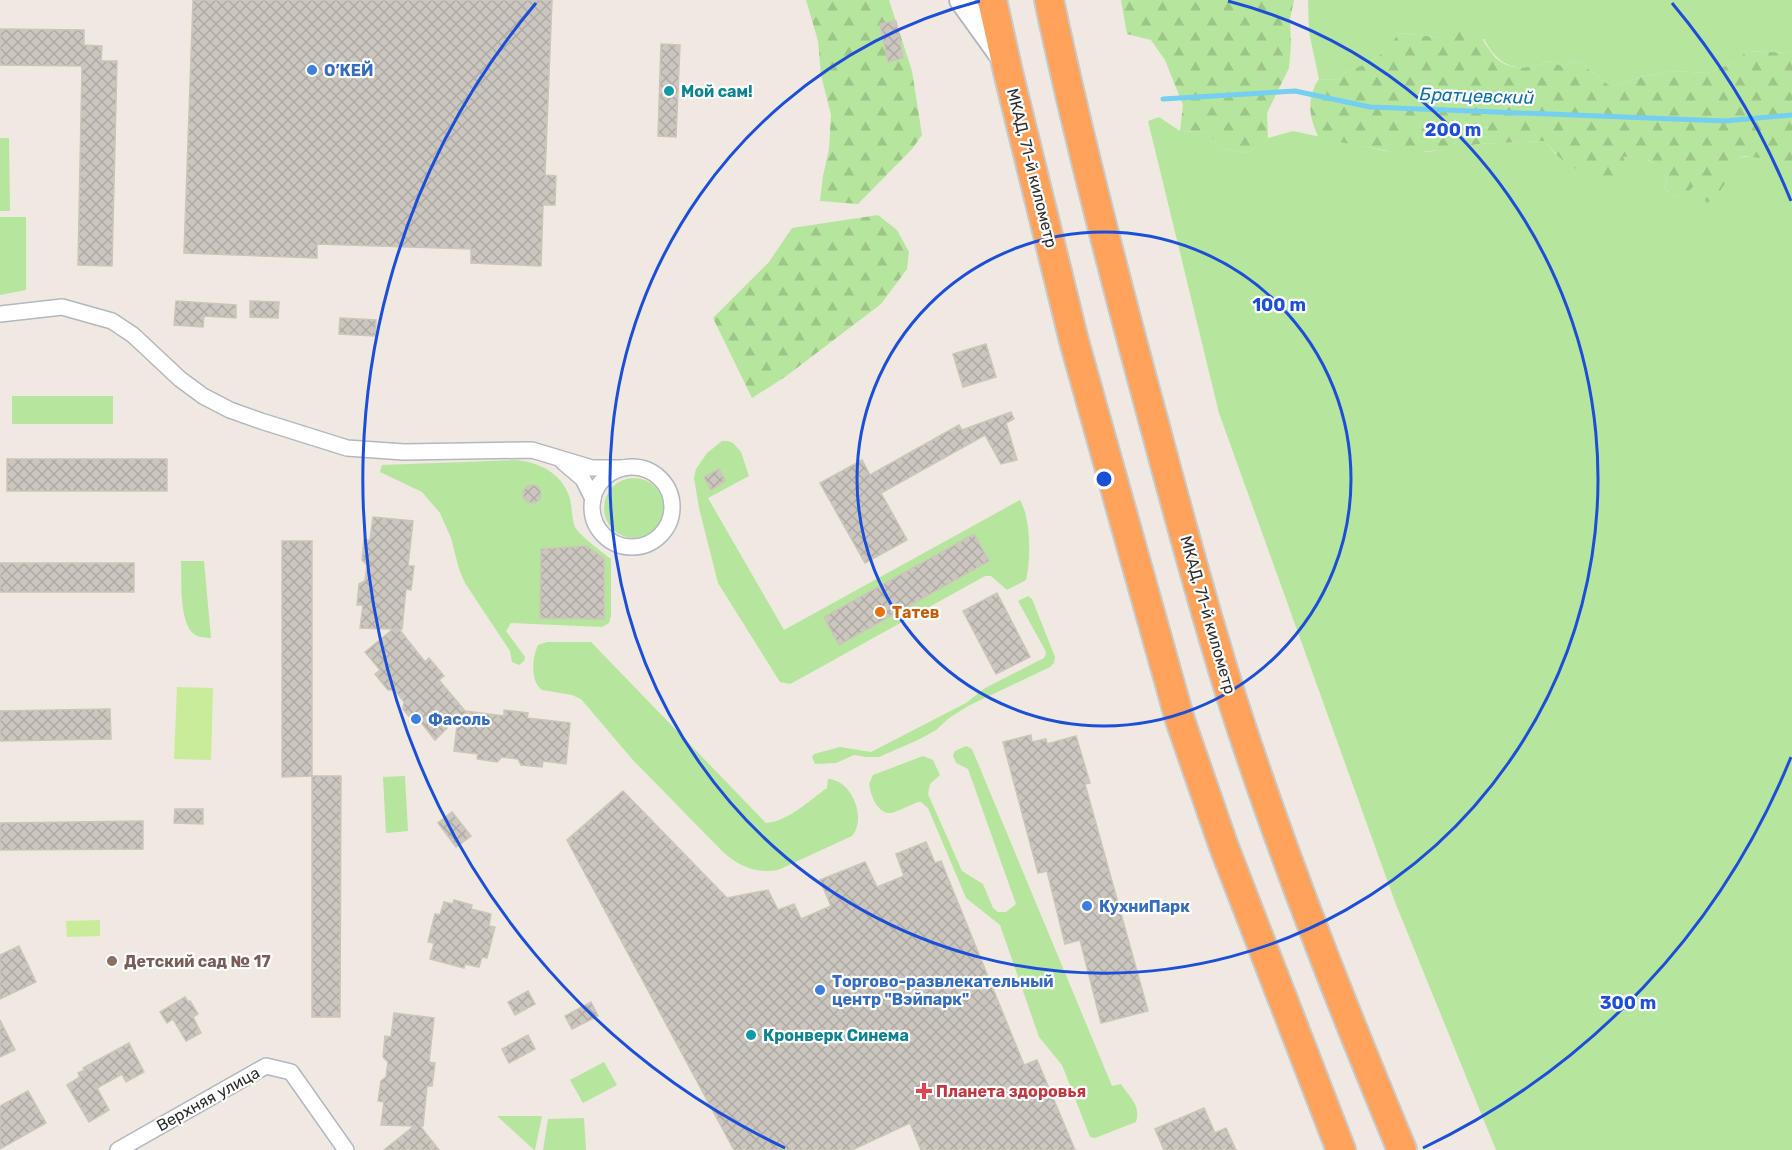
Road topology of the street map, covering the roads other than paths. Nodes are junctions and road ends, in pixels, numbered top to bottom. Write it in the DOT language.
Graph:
graph roads {
  1 [pos="961,0"];
  2 [pos="992,0"];
  3 [pos="1049,0"];
  4 [pos="1007,69"];
  5 [pos="0,314"];
  6 [pos="558,457"];
  7 [pos="624,468"];
  8 [pos="593,499"];
  9 [pos="118,1150"];
  10 [pos="346,1150"];
  11 [pos="1341,1150"];
  12 [pos="1402,1150"];
  1 -- 4 [label="street"];
  2 -- 4 [label="highway, МКАД, 71-й километр"];
  3 -- 12 [label="highway, МКАД, 71-й километр"];
  4 -- 11 [label="highway, МКАД, 71-й километр"];
  5 -- 6 [label="street"];
  6 -- 7 [label="street"];
  6 -- 8 [label="street"];
  7 -- 8 [label="street"];
  7 -- 8 [label="street"];
  9 -- 10 [label="street, Верхняя улица"];
}
